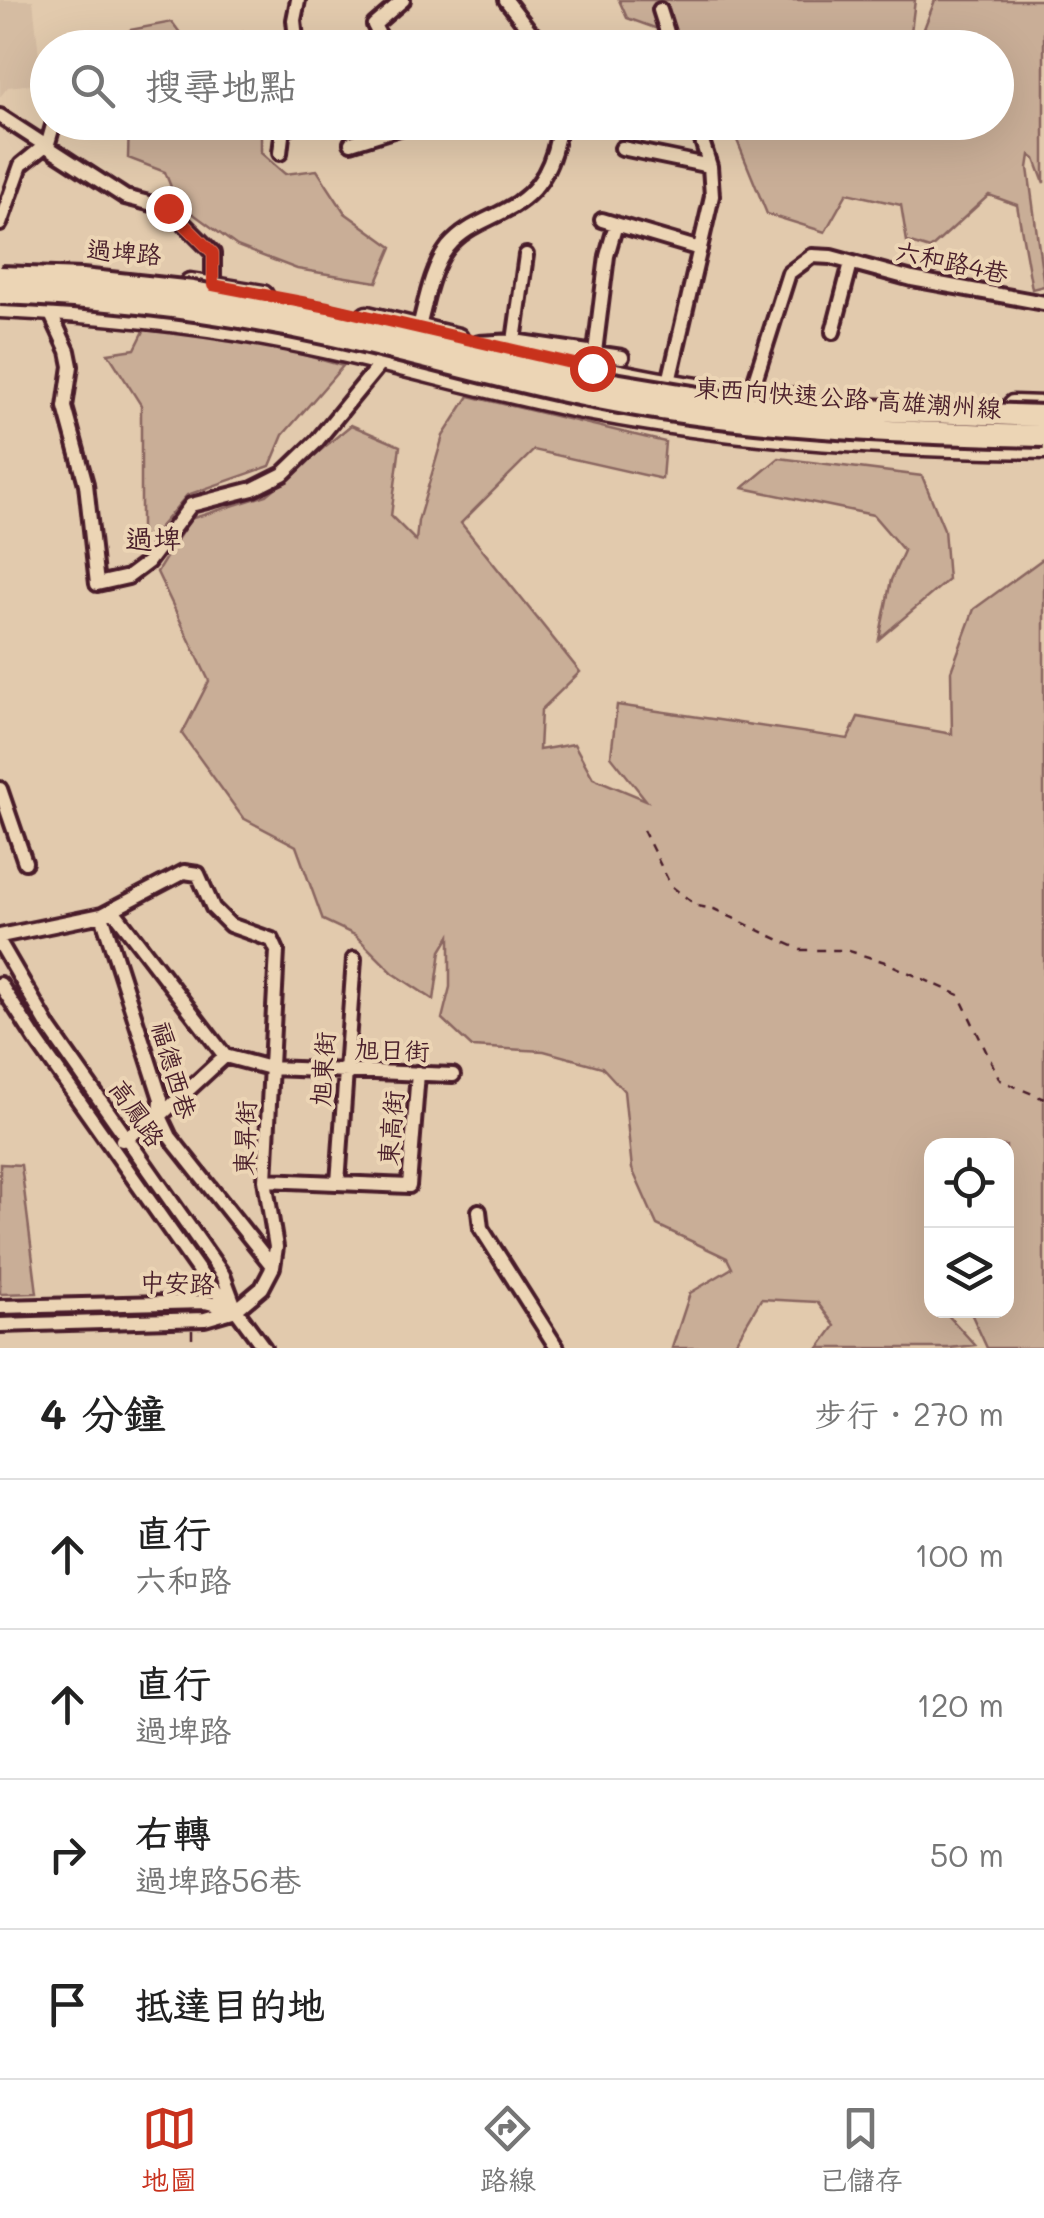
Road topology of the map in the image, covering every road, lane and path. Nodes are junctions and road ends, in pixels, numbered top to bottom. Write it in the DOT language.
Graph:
graph roads {
  1 [pos="298,0"];
  2 [pos="403,0"];
  3 [pos="506,0"];
  4 [pos="660,10"];
  5 [pos="295,30"];
  6 [pos="377,30"];
  7 [pos="530,30"];
  8 [pos="666,30"];
  9 [pos="0,116"];
  10 [pos="30,136"];
  11 [pos="36,140"];
  12 [pos="48,140"];
  13 [pos="282,140"];
  14 [pos="358,140"];
  15 [pos="558,140"];
  16 [pos="702,140"];
  17 [pos="351,142"];
  18 [pos="45,146"];
  19 [pos="622,148"];
  20 [pos="280,154"];
  21 [pos="710,166"];
  22 [pos="602,220"];
  23 [pos="0,224"];
  24 [pos="616,224"];
  25 [pos="700,249"];
  26 [pos="526,255"];
  27 [pos="851,264"];
  28 [pos="0,271"];
  29 [pos="213,285"];
  30 [pos="0,293"];
  31 [pos="1044,302"];
  32 [pos="0,308"];
  33 [pos="50,310"];
  34 [pos="419,328"];
  35 [pos="833,332"];
  36 [pos="514,341"];
  37 [pos="479,343"];
  38 [pos="622,357"];
  39 [pos="593,360"];
  40 [pos="382,362"];
  41 [pos="668,382"];
  42 [pos="750,396"];
  43 [pos="1044,406"];
  44 [pos="1044,416"];
  45 [pos="1044,436"];
  46 [pos="1044,449"];
  47 [pos="0,790"];
  48 [pos="643,830"];
  49 [pos="25,862"];
  50 [pos="108,912"];
  51 [pos="0,939"];
  52 [pos="354,959"];
  53 [pos="0,984"];
  54 [pos="5,998"];
  55 [pos="225,1056"];
  56 [pos="270,1068"];
  57 [pos="345,1070"];
  58 [pos="418,1073"];
  59 [pos="453,1075"];
  60 [pos="1044,1099"];
  61 [pos="160,1116"];
  62 [pos="126,1138"];
  63 [pos="112,1147"];
  64 [pos="265,1180"];
  65 [pos="338,1183"];
  66 [pos="479,1211"];
  67 [pos="273,1268"];
  68 [pos="0,1307"];
  69 [pos="236,1310"];
  70 [pos="192,1320"];
  71 [pos="0,1326"];
  72 [pos="192,1348"];
  73 [pos="264,1348"];
  74 [pos="557,1348"];
  1 -- 5 [label="street"];
  2 -- 6 [label="street"];
  3 -- 7 [label="street"];
  4 -- 8 [label="street"];
  9 -- 10 [label="street"];
  11 -- 18 [label="street"];
  12 -- 18 [label="street"];
  13 -- 20 [label="street"];
  14 -- 17 [label="street"];
  15 -- 34 [label="street"];
  16 -- 21 [label="street"];
  18 -- 23 [label="street"];
  18 -- 29 [label="street"];
  19 -- 21 [label="street"];
  21 -- 25 [label="street"];
  22 -- 24 [label="street"];
  24 -- 25 [label="street"];
  24 -- 39 [label="street"];
  25 -- 41 [label="street"];
  26 -- 36 [label="street"];
  27 -- 31 [label="street, 六和路4巷"];
  27 -- 35 [label="street"];
  27 -- 42 [label="street, 六和路4巷"];
  28 -- 29 [label="main road, 過埤路"];
  28 -- 44 [label="highway, 東西向快速公路 高雄潮州線, bridge"];
  29 -- 34 [label="main road, 過埤路"];
  30 -- 45 [label="highway, 東西向快速公路 高雄潮州線, bridge"];
  32 -- 33 [label="main road"];
  33 -- 40 [label="main road"];
  33 -- 40 [label="street"];
  34 -- 37 [label="main road, 過埤路"];
  34 -- 40 [label="street"];
  36 -- 37 [label="street"];
  36 -- 39 [label="street"];
  37 -- 39 [label="main road, 過埤路"];
  38 -- 39 [label="street"];
  39 -- 41 [label="main road, 過埤路"];
  40 -- 46 [label="main road"];
  41 -- 42 [label="main road, 過埤路"];
  42 -- 43 [label="main road, 過埤路"];
  47 -- 49 [label="street"];
  48 -- 60 [label="path"];
  50 -- 51 [label="street"];
  50 -- 55 [label="street"];
  50 -- 56 [label="street, 東昇街"];
  50 -- 61 [label="street, 福德西巷"];
  51 -- 62 [label="street, 高鳳路"];
  52 -- 57 [label="street, 旭東街"];
  53 -- 54 [label="street, 高鳳路"];
  54 -- 63 [label="street, 高鳳路"];
  55 -- 56 [label="street, 旭日街"];
  55 -- 61 [label="street"];
  56 -- 57 [label="street, 旭日街"];
  56 -- 64 [label="street, 東昇街"];
  57 -- 58 [label="street, 旭日街"];
  57 -- 65 [label="street, 旭東街"];
  58 -- 59 [label="street, 旭日街"];
  58 -- 65 [label="street, 東高街"];
  61 -- 62 [label="street"];
  61 -- 67 [label="street, 福德西巷"];
  62 -- 63 [label="street"];
  62 -- 69 [label="street, 高鳳路"];
  63 -- 69 [label="street, 高鳳路"];
  64 -- 65 [label="street"];
  64 -- 67 [label="street, 東昇街"];
  66 -- 74 [label="street"];
  67 -- 69 [label="street"];
  68 -- 69 [label="street, 中安路"];
  69 -- 70 [label="street, 中安路"];
  69 -- 73 [label="street, 高鳳路"];
  70 -- 71 [label="street, 中安路"];
  70 -- 72 [label="path"];
}
